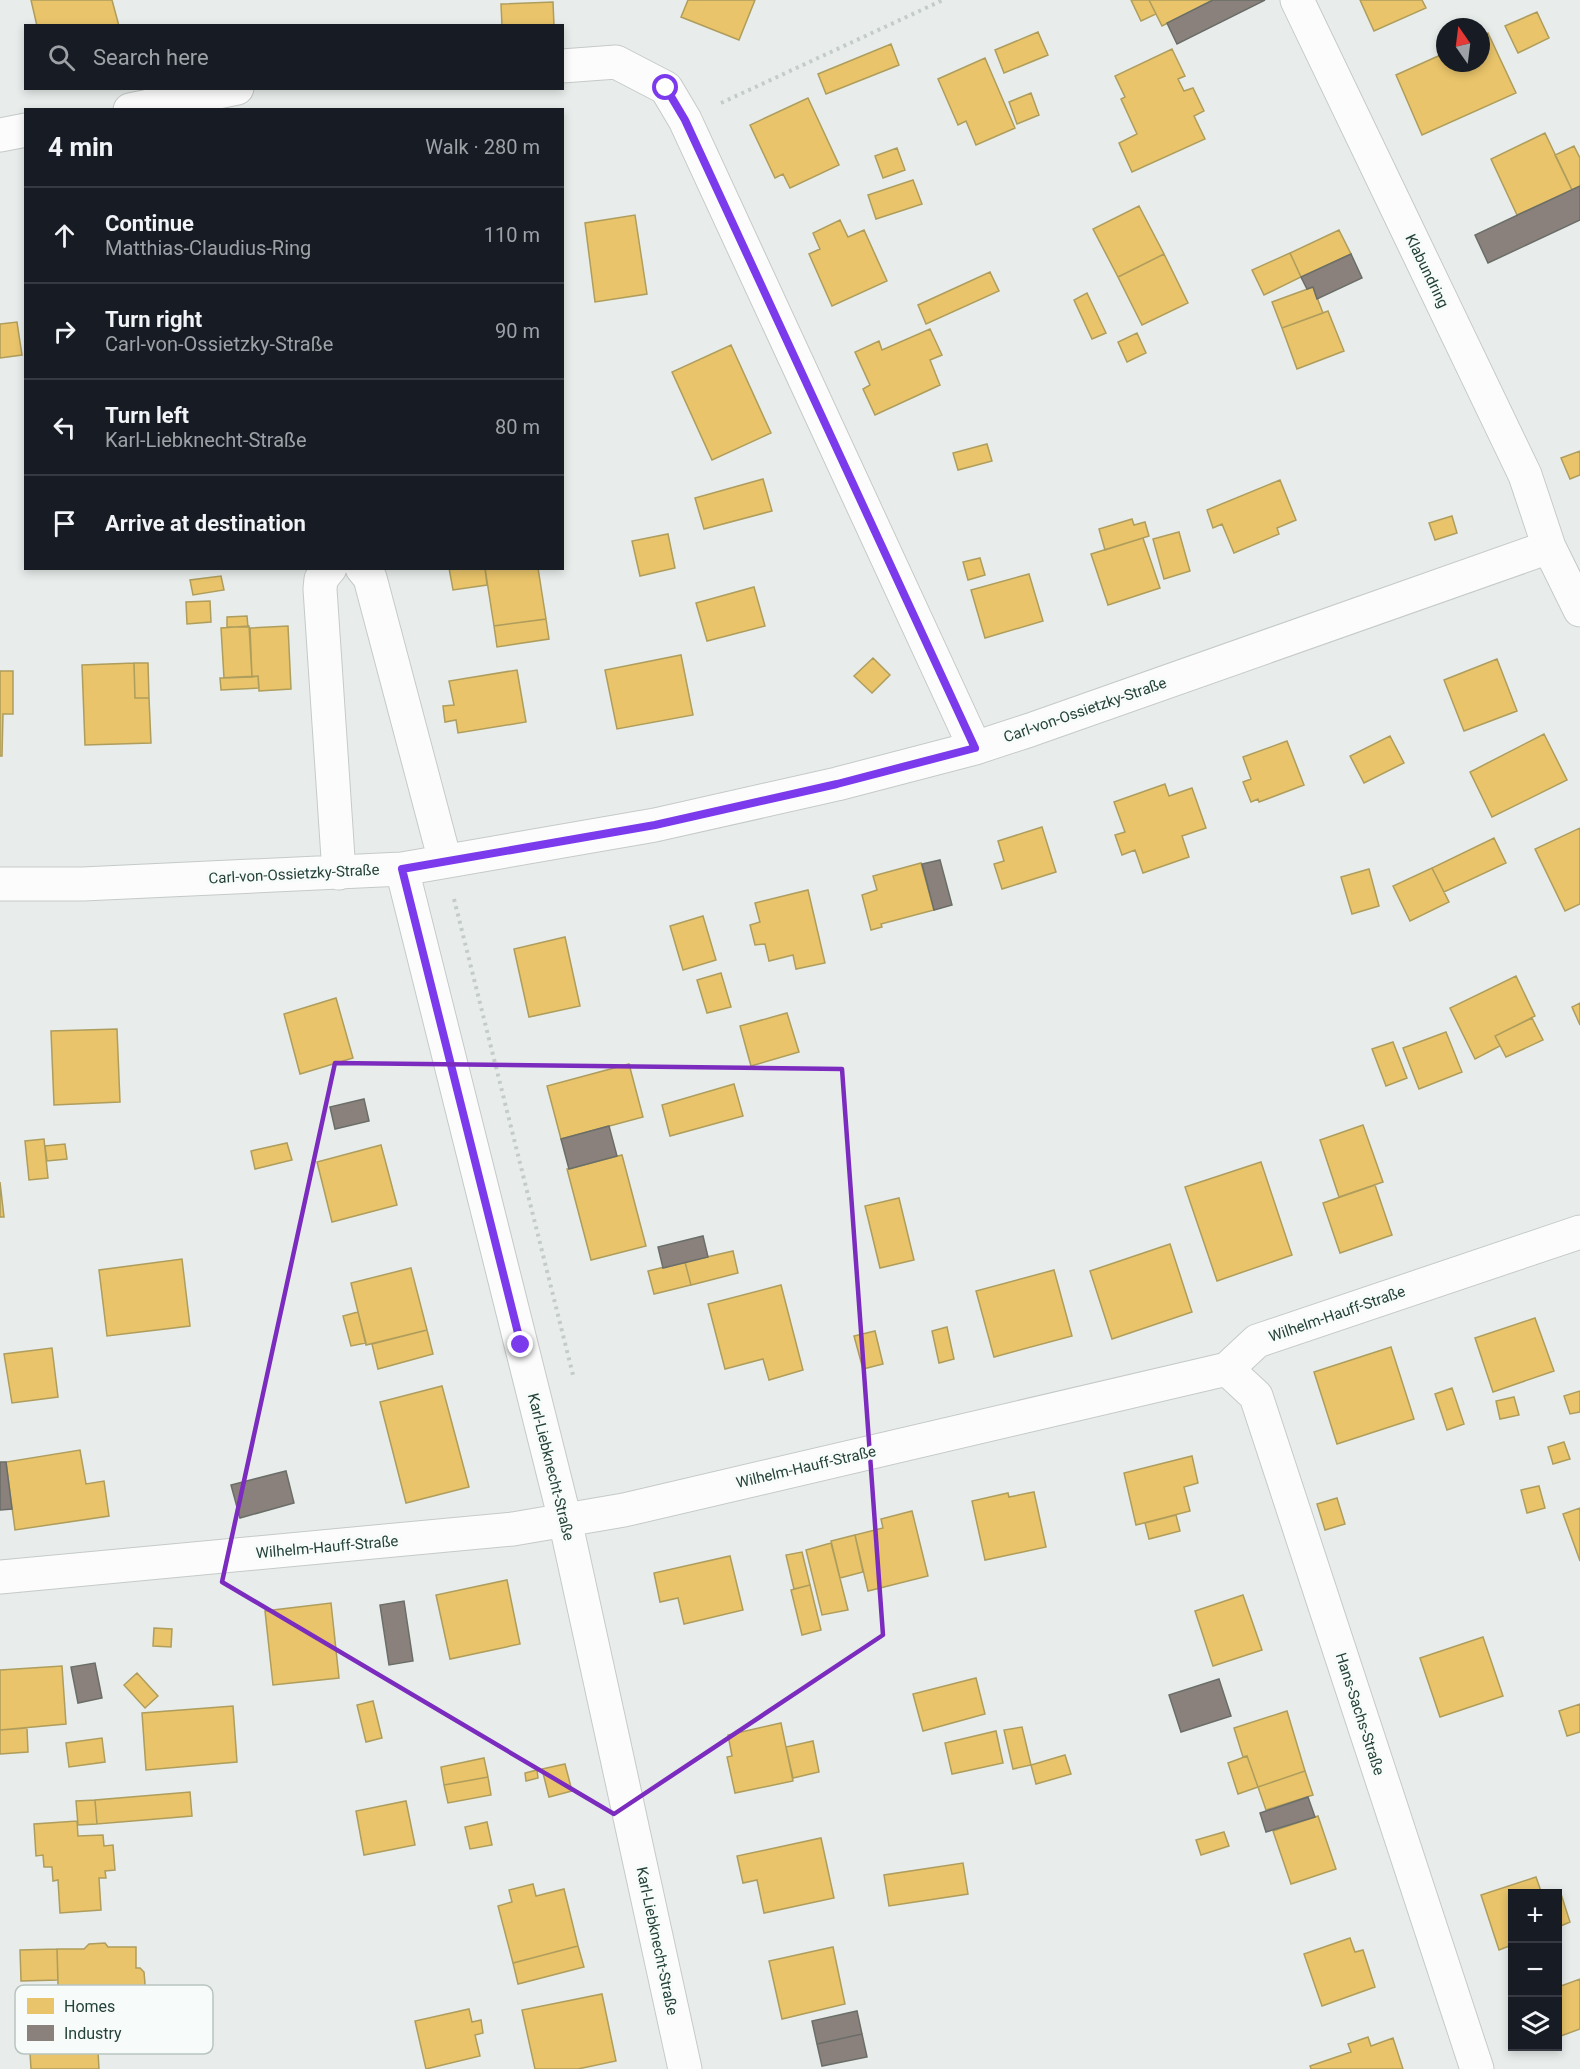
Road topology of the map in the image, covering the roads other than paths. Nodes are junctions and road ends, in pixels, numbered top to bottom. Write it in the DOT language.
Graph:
graph roads {
  1 [pos="1297,0"];
  2 [pos="564,66"];
  3 [pos="227,90"];
  4 [pos="140,108"];
  5 [pos="24,130"];
  6 [pos="0,135"];
  7 [pos="1549,546"];
  8 [pos="328,570"];
  9 [pos="364,570"];
  10 [pos="1580,610"];
  11 [pos="975,748"];
  12 [pos="445,861"];
  13 [pos="402,869"];
  14 [pos="339,873"];
  15 [pos="0,884"];
  16 [pos="1580,1232"];
  17 [pos="1227,1369"];
  18 [pos="565,1520"];
  19 [pos="0,1577"];
  20 [pos="686,2069"];
  21 [pos="1478,2069"];
  1 -- 7 [label="street, Klabundring"];
  2 -- 11 [label="street"];
  3 -- 4 [label="street"];
  5 -- 6 [label="street"];
  7 -- 10 [label="street, Klabundring"];
  7 -- 11 [label="street, Carl-von-Ossietzky-Straße"];
  8 -- 14 [label="street"];
  9 -- 12 [label="street"];
  11 -- 12 [label="street, Carl-von-Ossietzky-Straße"];
  12 -- 13 [label="street, Carl-von-Ossietzky-Straße"];
  13 -- 14 [label="street, Carl-von-Ossietzky-Straße"];
  13 -- 18 [label="street, Karl-Liebknecht-Straße"];
  14 -- 15 [label="street, Carl-von-Ossietzky-Straße"];
  16 -- 17 [label="street, Wilhelm-Hauff-Straße"];
  17 -- 18 [label="street, Wilhelm-Hauff-Straße"];
  17 -- 21 [label="street, Hans-Sachs-Straße"];
  18 -- 19 [label="street, Wilhelm-Hauff-Straße"];
  18 -- 20 [label="street, Karl-Liebknecht-Straße"];
}
